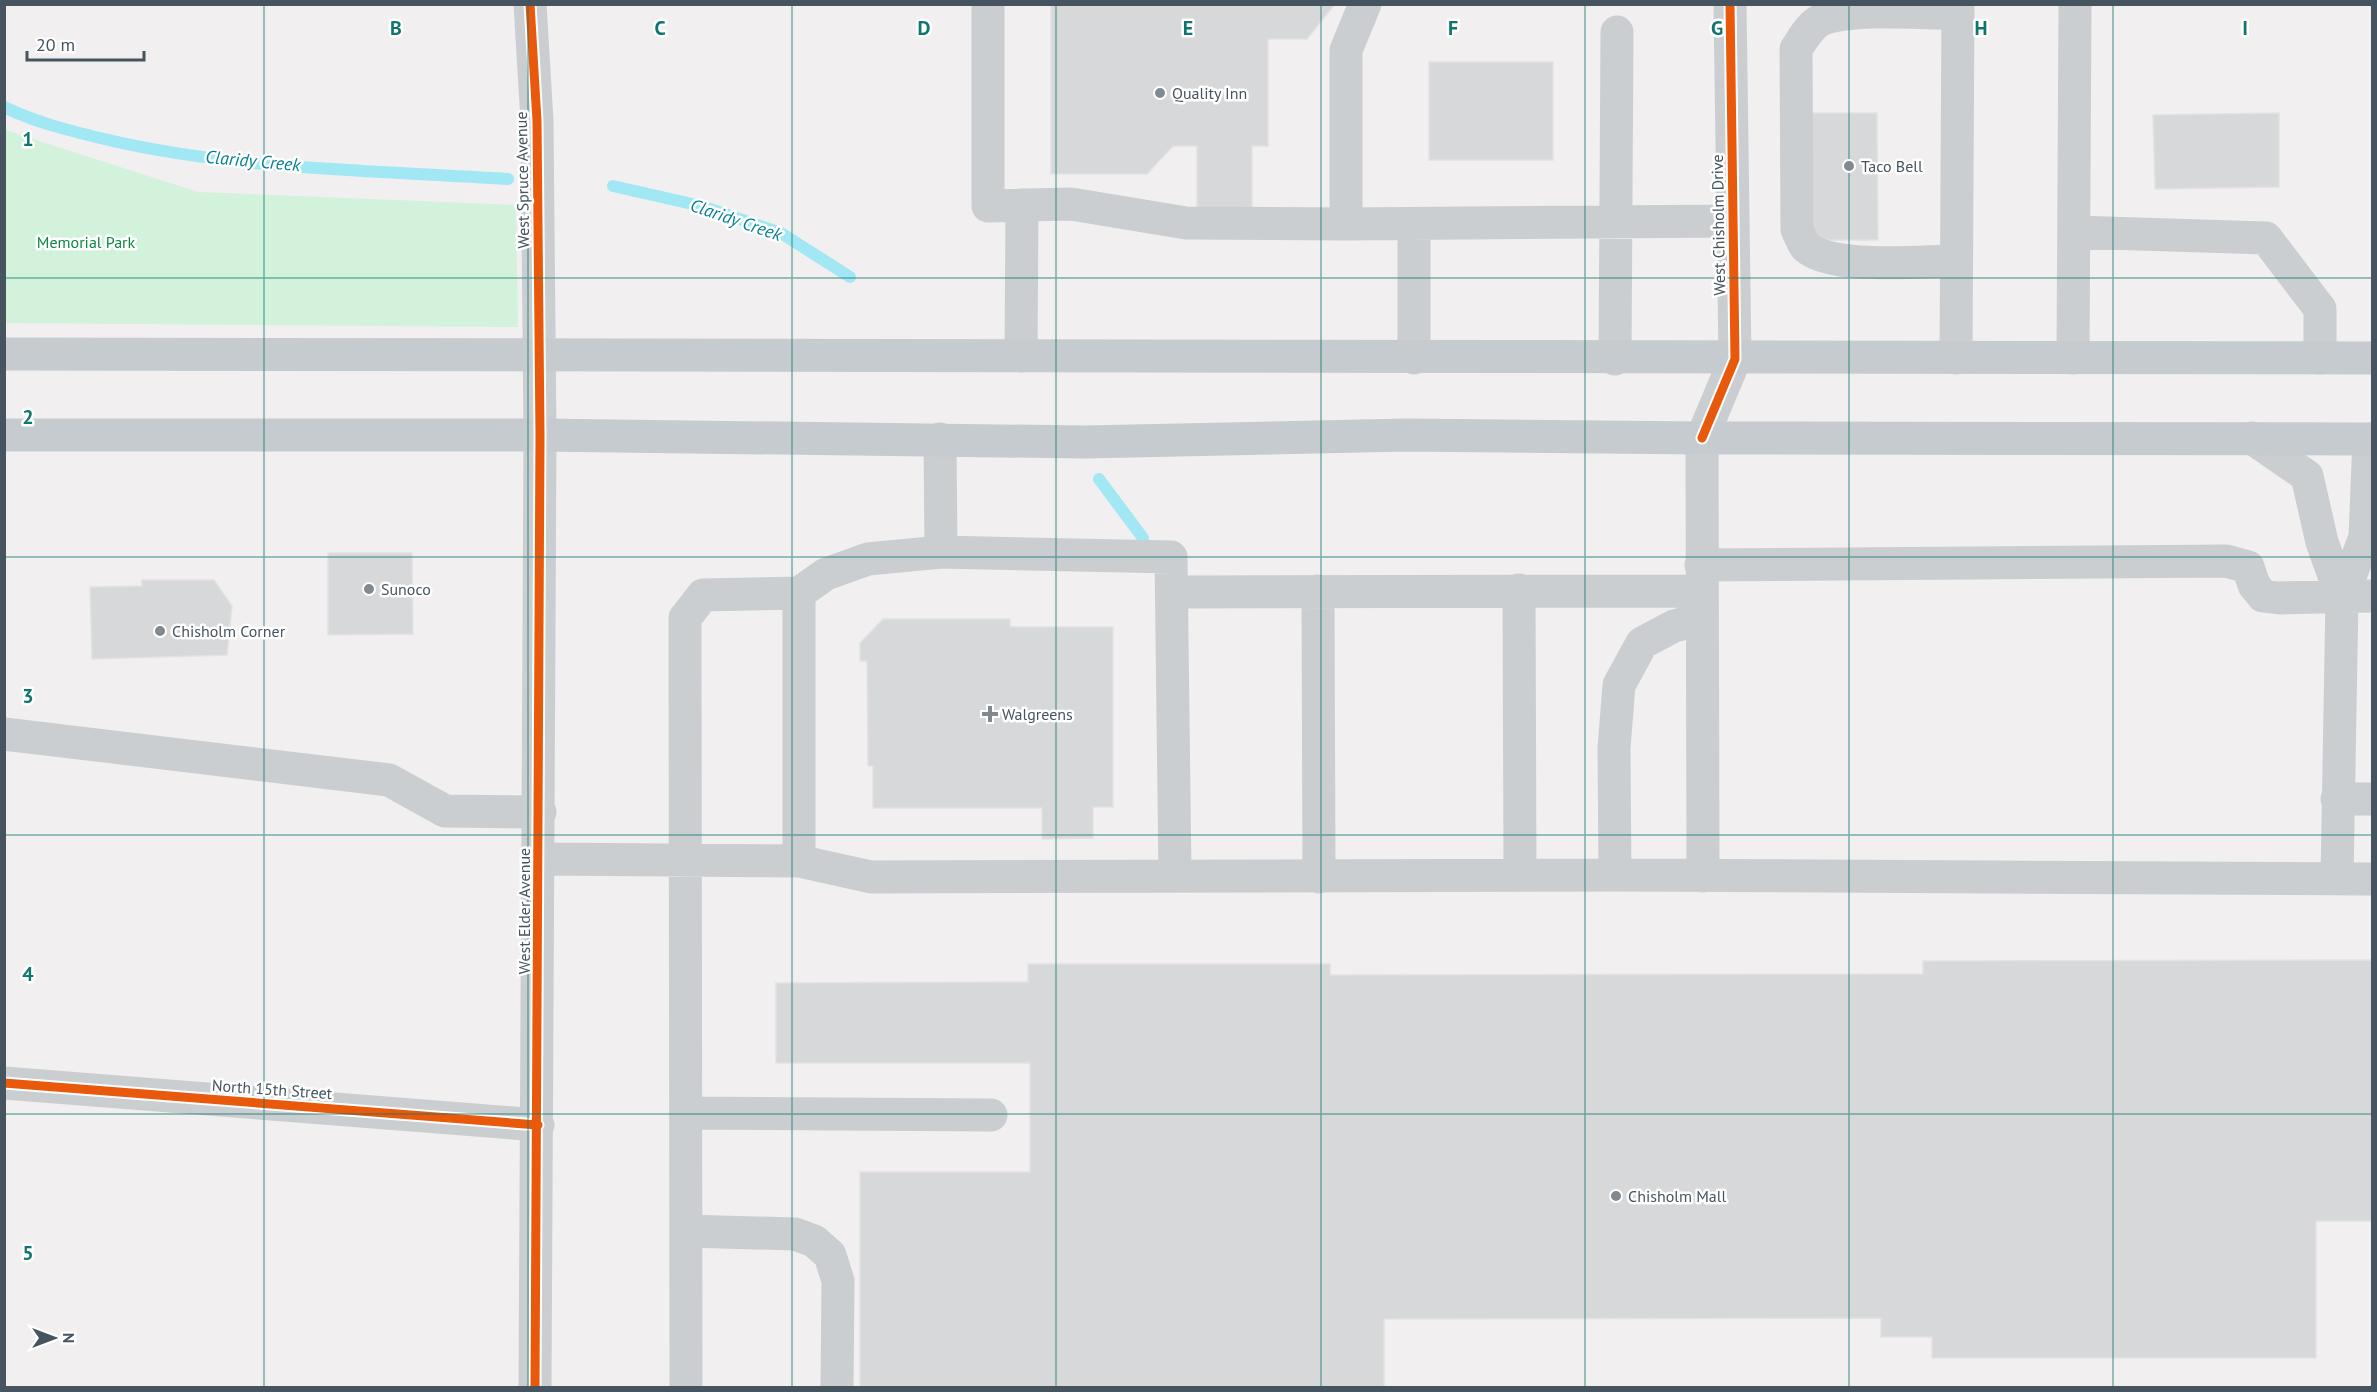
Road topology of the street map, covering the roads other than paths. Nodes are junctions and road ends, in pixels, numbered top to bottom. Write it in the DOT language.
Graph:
graph roads {
  1 [pos="530,4"];
  2 [pos="988,4"];
  3 [pos="1365,4"];
  4 [pos="1730,4"];
  5 [pos="2075,4"];
  6 [pos="1958,9"];
  7 [pos="1617,32"];
  8 [pos="1022,205"];
  9 [pos="1733,221"];
  10 [pos="1616,222"];
  11 [pos="1346,224"];
  12 [pos="1414,224"];
  13 [pos="2074,232"];
  14 [pos="1956,261"];
  15 [pos="4,354"];
  16 [pos="540,354"];
  17 [pos="1021,356"];
  18 [pos="1414,358"];
  19 [pos="1956,358"];
  20 [pos="2073,358"];
  21 [pos="2320,358"];
  22 [pos="2373,358"];
  23 [pos="1615,359"];
  24 [pos="1735,359"];
  25 [pos="4,435"];
  26 [pos="540,435"];
  27 [pos="1702,438"];
  28 [pos="2252,438"];
  29 [pos="940,440"];
  30 [pos="2371,440"];
  31 [pos="941,552"];
  32 [pos="1519,590"];
  33 [pos="1318,591"];
  34 [pos="1173,592"];
  35 [pos="1701,592"];
  36 [pos="799,593"];
  37 [pos="2357,597"];
  38 [pos="4,734"];
  39 [pos="2337,799"];
  40 [pos="2373,799"];
  41 [pos="540,813"];
  42 [pos="540,859"];
  43 [pos="799,861"];
  44 [pos="687,862"];
  45 [pos="1175,875"];
  46 [pos="1521,875"];
  47 [pos="1615,875"];
  48 [pos="1703,876"];
  49 [pos="1319,877"];
  50 [pos="2337,879"];
  51 [pos="2373,879"];
  52 [pos="4,1083"];
  53 [pos="687,1113"];
  54 [pos="991,1115"];
  55 [pos="538,1125"];
  56 [pos="686,1232"];
  57 [pos="535,1388"];
  58 [pos="686,1388"];
  59 [pos="837,1388"];
  1 -- 16 [label="street, West Spruce Avenue"];
  2 -- 8 [label="street"];
  3 -- 11 [label="street"];
  4 -- 9 [label="street, West Chisholm Drive"];
  5 -- 13 [label="street"];
  6 -- 14 [label="street"];
  6 -- 14 [label="street"];
  7 -- 10 [label="street"];
  8 -- 11 [label="street"];
  8 -- 17 [label="street"];
  9 -- 10 [label="street"];
  9 -- 24 [label="street, West Chisholm Drive"];
  10 -- 12 [label="street"];
  10 -- 23 [label="street"];
  11 -- 12 [label="street"];
  12 -- 18 [label="street"];
  13 -- 20 [label="street"];
  13 -- 21 [label="street"];
  14 -- 19 [label="street"];
  15 -- 16 [label="main road"];
  16 -- 17 [label="main road"];
  16 -- 26 [label="street, West Spruce Avenue"];
  17 -- 18 [label="main road"];
  18 -- 23 [label="main road"];
  19 -- 20 [label="main road"];
  19 -- 24 [label="main road"];
  20 -- 21 [label="main road"];
  21 -- 22 [label="main road"];
  23 -- 24 [label="main road"];
  24 -- 27 [label="street, West Chisholm Drive"];
  25 -- 26 [label="main road"];
  26 -- 29 [label="main road"];
  26 -- 41 [label="street, West Elder Avenue"];
  27 -- 28 [label="main road"];
  27 -- 29 [label="main road"];
  27 -- 35 [label="street"];
  28 -- 30 [label="main road"];
  28 -- 37 [label="street"];
  29 -- 31 [label="street"];
  30 -- 37 [label="street"];
  31 -- 34 [label="street"];
  31 -- 36 [label="street"];
  32 -- 33 [label="street"];
  32 -- 35 [label="street"];
  32 -- 46 [label="street"];
  33 -- 34 [label="street"];
  33 -- 49 [label="street"];
  34 -- 45 [label="street"];
  35 -- 37 [label="street"];
  35 -- 47 [label="street"];
  35 -- 48 [label="street"];
  36 -- 43 [label="street"];
  36 -- 44 [label="street"];
  37 -- 39 [label="street"];
  38 -- 41 [label="street"];
  39 -- 40 [label="street"];
  39 -- 50 [label="street"];
  41 -- 42 [label="street, West Elder Avenue"];
  42 -- 44 [label="street"];
  42 -- 55 [label="street, West Elder Avenue"];
  43 -- 44 [label="street"];
  43 -- 45 [label="street"];
  44 -- 53 [label="street"];
  45 -- 49 [label="street"];
  46 -- 47 [label="street"];
  46 -- 49 [label="street"];
  47 -- 48 [label="street"];
  48 -- 50 [label="street"];
  50 -- 51 [label="street"];
  52 -- 55 [label="street, North 15th Street"];
  53 -- 54 [label="street"];
  53 -- 56 [label="street"];
  55 -- 57 [label="street, West Elder Avenue"];
  56 -- 58 [label="street"];
  56 -- 59 [label="street"];
}
